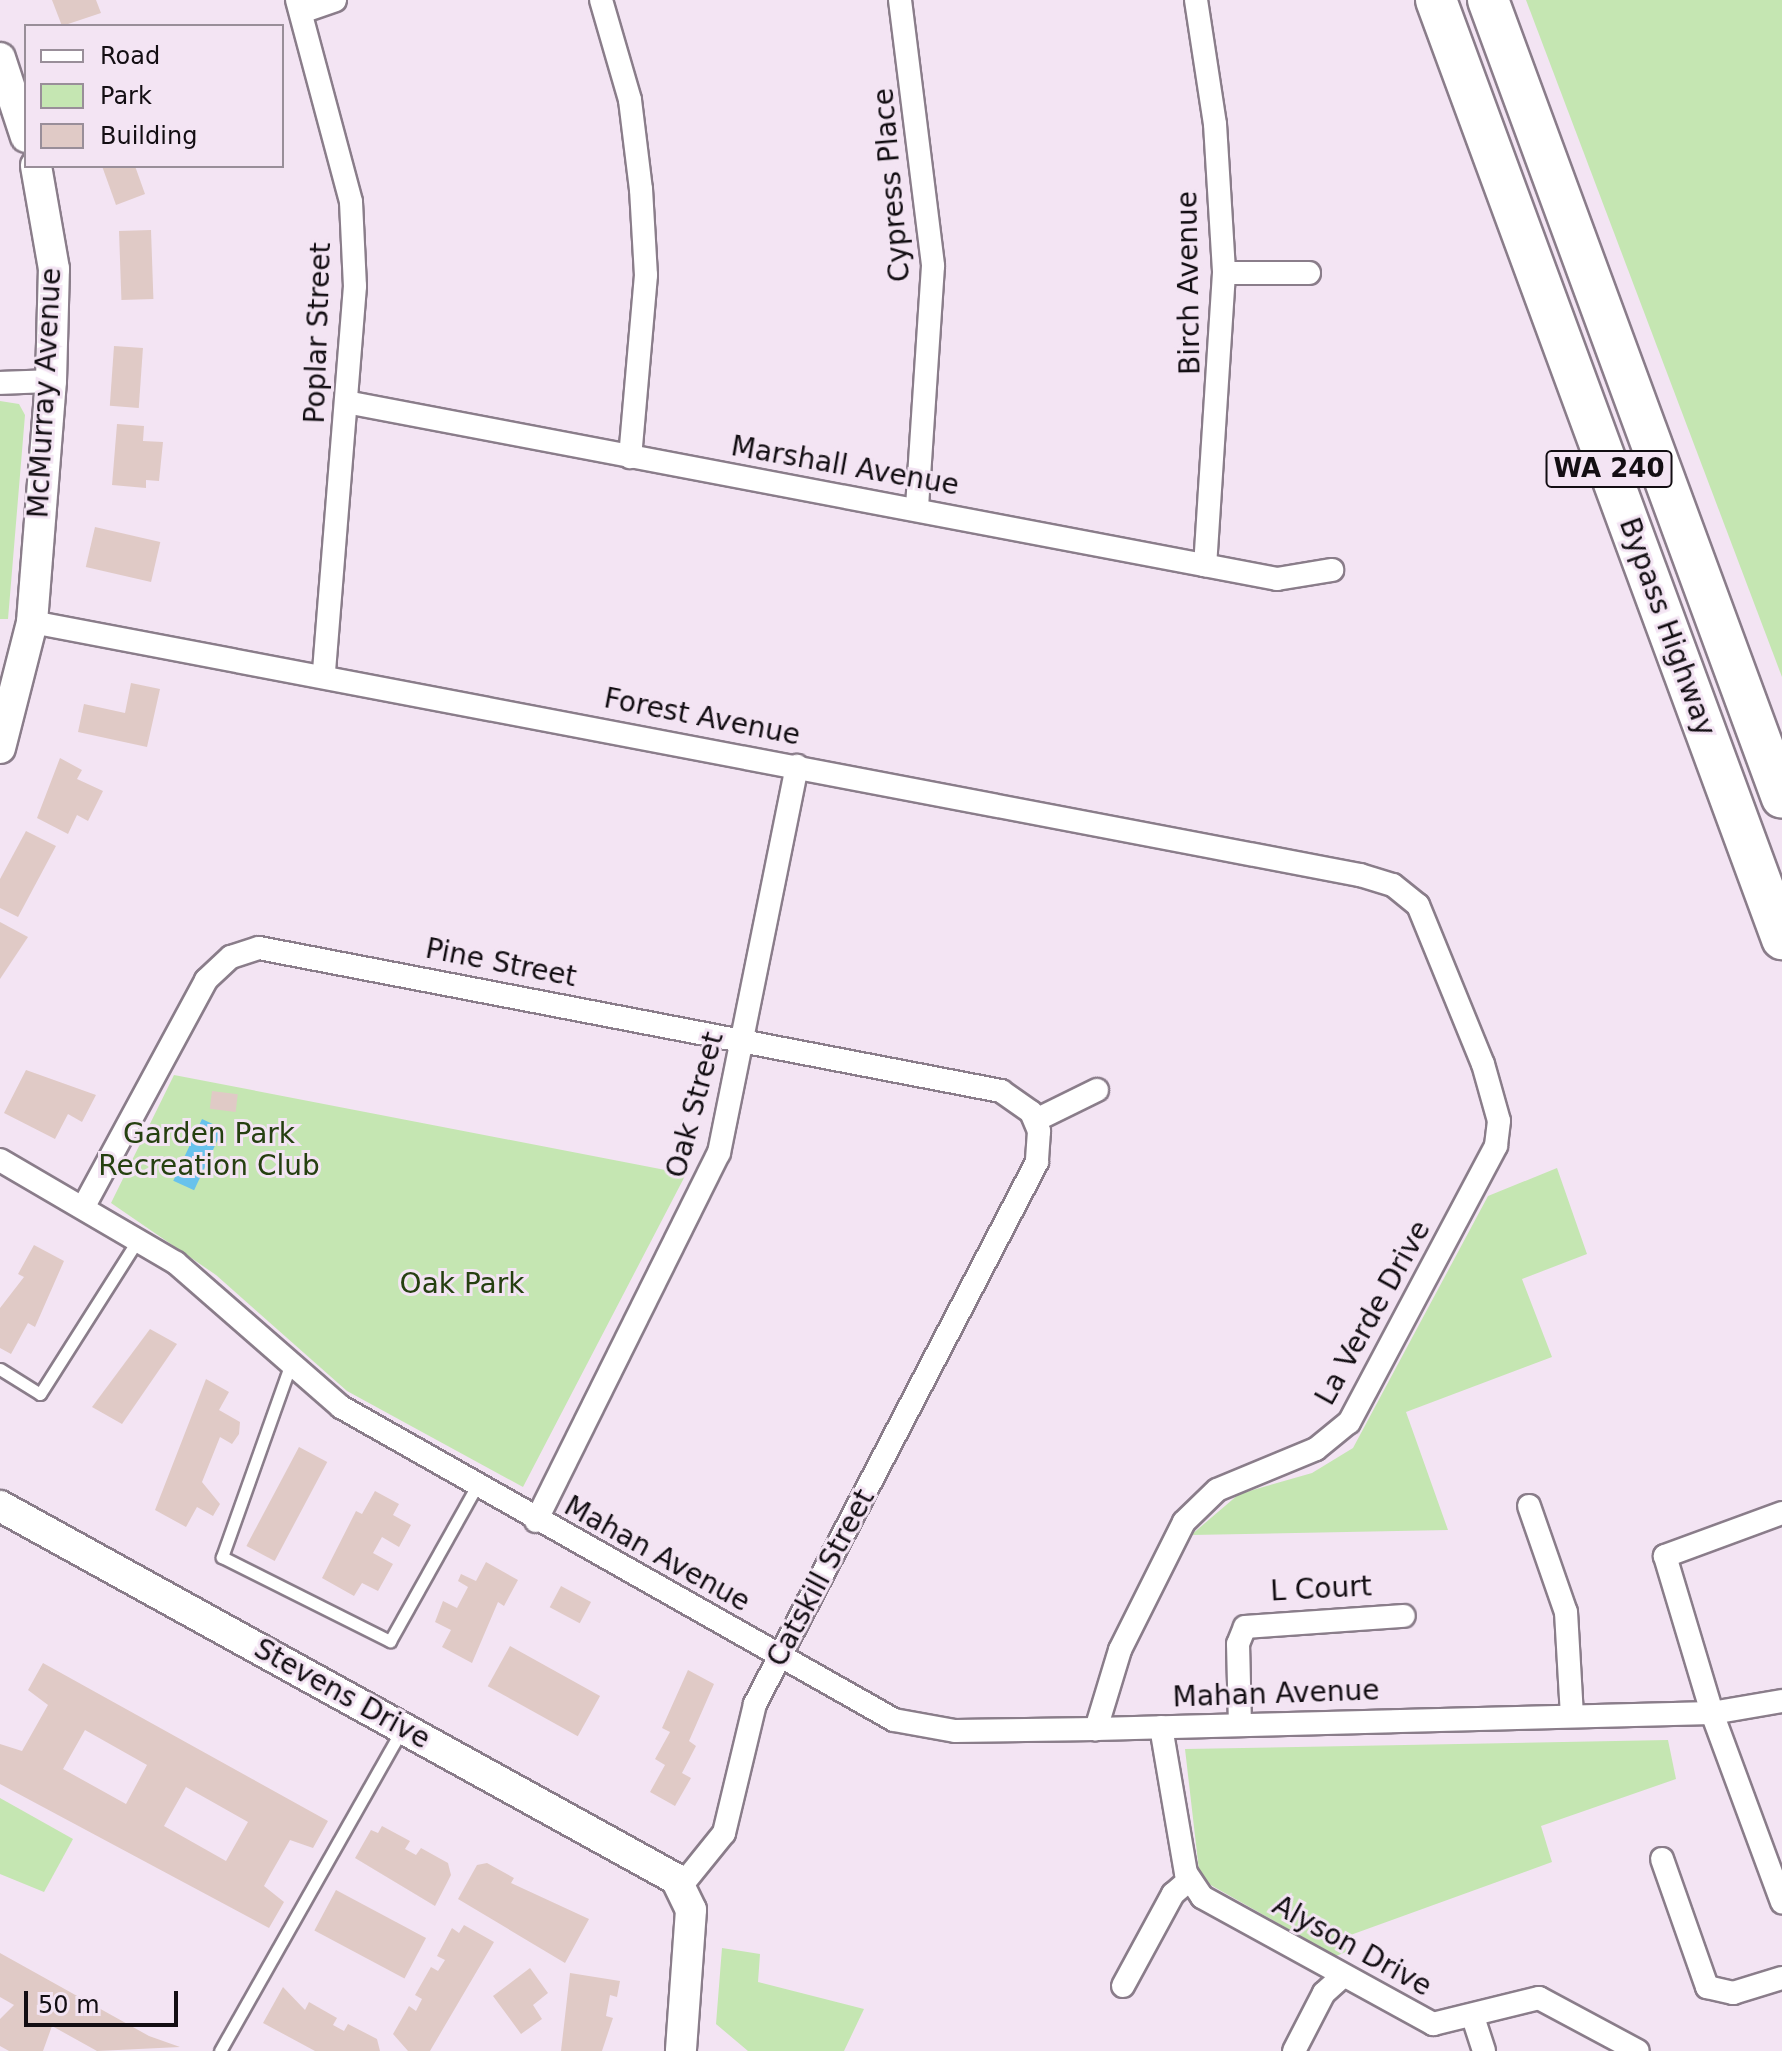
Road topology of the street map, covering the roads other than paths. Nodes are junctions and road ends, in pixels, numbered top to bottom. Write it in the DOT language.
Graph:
graph roads {
  1 [pos="335,0"];
  2 [pos="601,0"];
  3 [pos="900,0"];
  4 [pos="1196,0"];
  5 [pos="1436,0"];
  6 [pos="1488,0"];
  7 [pos="299,6"];
  8 [pos="0,58"];
  9 [pos="24,131"];
  10 [pos="36,168"];
  11 [pos="1224,273"];
  12 [pos="1309,273"];
  13 [pos="51,381"];
  14 [pos="0,383"];
  15 [pos="346,402"];
  16 [pos="630,457"];
  17 [pos="917,509"];
  18 [pos="1205,565"];
  19 [pos="1332,570"];
  20 [pos="32,622"];
  21 [pos="324,675"];
  22 [pos="0,748"];
  23 [pos="797,766"];
  24 [pos="1782,798"];
  25 [pos="1360,875"];
  26 [pos="1782,939"];
  27 [pos="743,1041"];
  28 [pos="1097,1090"];
  29 [pos="1036,1120"];
  30 [pos="0,1160"];
  31 [pos="84,1206"];
  32 [pos="139,1238"];
  33 [pos="290,1366"];
  34 [pos="0,1369"];
  35 [pos="476,1487"];
  36 [pos="0,1506"];
  37 [pos="1529,1506"];
  38 [pos="1782,1513"];
  39 [pos="536,1521"];
  40 [pos="1404,1616"];
  41 [pos="779,1657"];
  42 [pos="1782,1701"];
  43 [pos="1712,1713"];
  44 [pos="1572,1716"];
  45 [pos="1240,1725"];
  46 [pos="404,1727"];
  47 [pos="1161,1727"];
  48 [pos="1096,1729"];
  49 [pos="1662,1859"];
  50 [pos="1189,1880"];
  51 [pos="682,1885"];
  52 [pos="1781,1899"];
  53 [pos="1343,1976"];
  54 [pos="1782,1978"];
  55 [pos="1123,1986"];
  56 [pos="1473,2017"];
  57 [pos="220,2051"];
  58 [pos="681,2051"];
  59 [pos="1294,2051"];
  60 [pos="1484,2051"];
  61 [pos="1638,2051"];
  1 -- 7 [label="street"];
  2 -- 16 [label="street"];
  3 -- 17 [label="street, Cypress Place"];
  4 -- 11 [label="street, Birch Avenue"];
  5 -- 26 [label="highway, Bypass Highway / WA 240"];
  6 -- 24 [label="highway, Bypass Highway / WA 240"];
  7 -- 15 [label="street, Poplar Street"];
  8 -- 9 [label="street"];
  10 -- 13 [label="street, McMurray Avenue"];
  11 -- 12 [label="street"];
  11 -- 18 [label="street, Birch Avenue"];
  13 -- 14 [label="street"];
  13 -- 20 [label="street, McMurray Avenue"];
  15 -- 16 [label="street, Marshall Avenue"];
  15 -- 21 [label="street, Poplar Street"];
  16 -- 17 [label="street, Marshall Avenue"];
  17 -- 18 [label="street, Marshall Avenue"];
  18 -- 19 [label="street, Marshall Avenue"];
  20 -- 21 [label="street, Forest Avenue"];
  20 -- 22 [label="street, McMurray Avenue"];
  21 -- 23 [label="street, Forest Avenue"];
  23 -- 25 [label="street, Forest Avenue"];
  23 -- 27 [label="street, Oak Street"];
  25 -- 48 [label="street, La Verde Drive"];
  27 -- 29 [label="street, Pine Street"];
  27 -- 31 [label="street, Pine Street"];
  27 -- 39 [label="street, Oak Street"];
  28 -- 29 [label="street"];
  29 -- 41 [label="street, Catskill Street"];
  30 -- 31 [label="street, Mahan Avenue"];
  31 -- 32 [label="street, Mahan Avenue"];
  32 -- 33 [label="street, Mahan Avenue"];
  32 -- 34 [label="lane"];
  33 -- 35 [label="street, Mahan Avenue"];
  33 -- 35 [label="lane"];
  35 -- 39 [label="street, Mahan Avenue"];
  36 -- 46 [label="street, Stevens Drive"];
  37 -- 44 [label="street"];
  38 -- 43 [label="street"];
  39 -- 41 [label="street, Mahan Avenue"];
  40 -- 45 [label="street, L Court"];
  41 -- 48 [label="street, Mahan Avenue"];
  41 -- 51 [label="street, Catskill Street"];
  42 -- 43 [label="street, Mahan Avenue"];
  43 -- 44 [label="street, Mahan Avenue"];
  43 -- 52 [label="street"];
  44 -- 45 [label="street, Mahan Avenue"];
  45 -- 47 [label="street, Mahan Avenue"];
  46 -- 51 [label="street, Stevens Drive"];
  46 -- 57 [label="lane"];
  47 -- 48 [label="street, Mahan Avenue"];
  47 -- 50 [label="street"];
  49 -- 54 [label="street"];
  50 -- 53 [label="street, Alyson Drive"];
  50 -- 55 [label="street"];
  51 -- 58 [label="street"];
  53 -- 56 [label="street, Alyson Drive"];
  53 -- 59 [label="street"];
  56 -- 60 [label="street"];
  56 -- 61 [label="street, Alyson Drive"];
}
